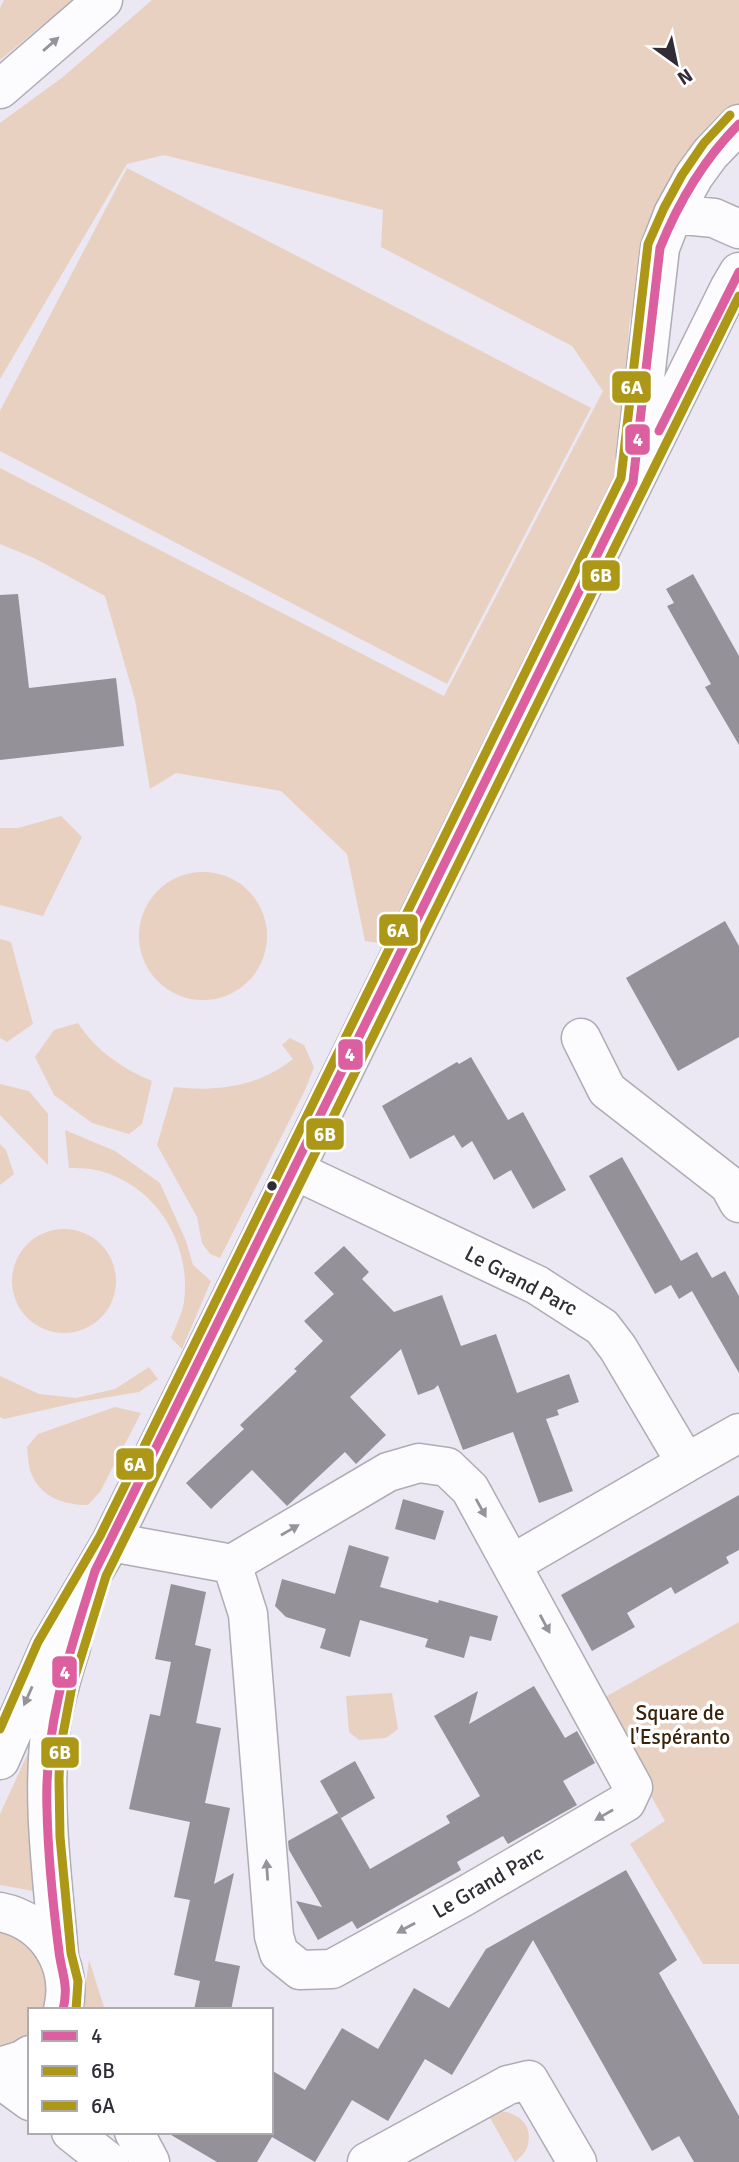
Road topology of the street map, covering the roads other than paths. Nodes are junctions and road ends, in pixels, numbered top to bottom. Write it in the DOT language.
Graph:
graph roads {
  1 [pos="103,0"];
  2 [pos="0,89"];
  3 [pos="739,124"];
  4 [pos="673,214"];
  5 [pos="739,229"];
  6 [pos="739,272"];
  7 [pos="633,482"];
  8 [pos="581,1038"];
  9 [pos="294,1170"];
  10 [pos="739,1203"];
  11 [pos="739,1433"];
  12 [pos="686,1463"];
  13 [pos="103,1556"];
  14 [pos="232,1564"];
  15 [pos="512,1564"];
  16 [pos="0,1760"];
  17 [pos="0,1912"];
  18 [pos="59,1956"];
  19 [pos="63,2008"];
  20 [pos="28,2056"];
  21 [pos="0,2067"];
  22 [pos="0,2079"];
  23 [pos="28,2100"];
  24 [pos="74,2134"];
  25 [pos="135,2134"];
  26 [pos="109,2162"];
  27 [pos="150,2162"];
  28 [pos="367,2162"];
  29 [pos="577,2162"];
  2 -- 1 [label="main road, one-way"];
  3 -- 4 [label="main road"];
  4 -- 5 [label="main road"];
  4 -- 7 [label="main road"];
  6 -- 7 [label="main road"];
  7 -- 9 [label="main road"];
  8 -- 10 [label="main road"];
  9 -- 12 [label="main road, Le Grand Parc"];
  9 -- 13 [label="main road"];
  11 -- 12 [label="main road"];
  12 -- 15 [label="main road"];
  13 -- 14 [label="main road"];
  13 -- 16 [label="main road, one-way"];
  13 -- 18 [label="main road"];
  14 -- 15 [label="main road, one-way"];
  15 -- 14 [label="main road, Le Grand Parc, one-way"];
  17 -- 18 [label="main road"];
  18 -- 19 [label="main road"];
  20 -- 21 [label="main road"];
  22 -- 23 [label="main road"];
  24 -- 26 [label="main road"];
  25 -- 27 [label="main road"];
  28 -- 29 [label="main road"];
}
